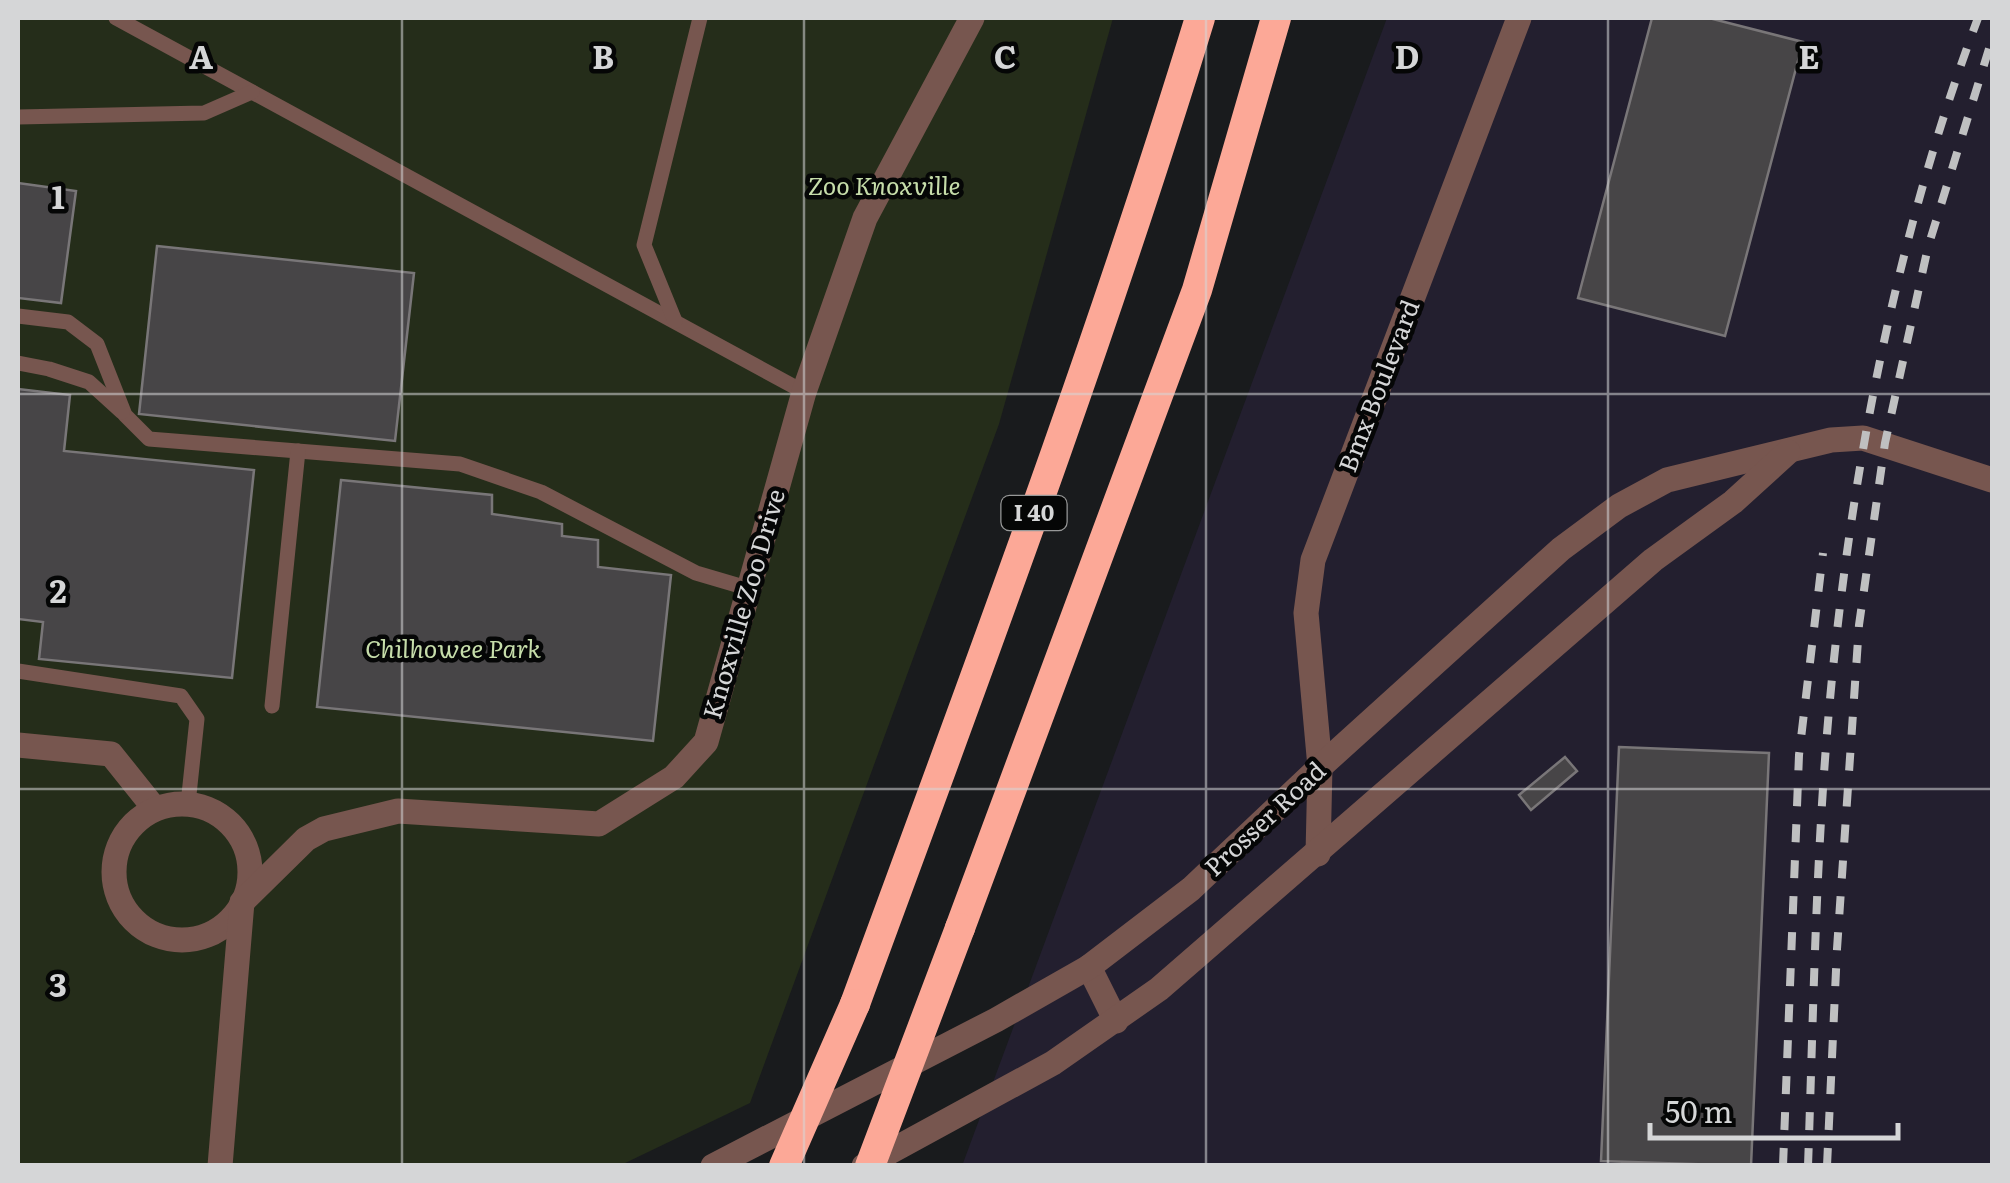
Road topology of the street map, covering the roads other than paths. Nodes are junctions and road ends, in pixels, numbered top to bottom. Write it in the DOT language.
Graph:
graph roads {
  1 [pos="116,18"];
  2 [pos="700,18"];
  3 [pos="972,18"];
  4 [pos="1200,18"];
  5 [pos="1276,18"];
  6 [pos="1519,18"];
  7 [pos="252,92"];
  8 [pos="18,118"];
  9 [pos="18,316"];
  10 [pos="675,322"];
  11 [pos="18,362"];
  12 [pos="804,392"];
  13 [pos="124,414"];
  14 [pos="1791,449"];
  15 [pos="298,451"];
  16 [pos="1992,480"];
  17 [pos="747,588"];
  18 [pos="18,672"];
  19 [pos="272,706"];
  20 [pos="18,745"];
  21 [pos="1320,767"];
  22 [pos="188,804"];
  23 [pos="155,808"];
  24 [pos="1318,854"];
  25 [pos="242,902"];
  26 [pos="1089,967"];
  27 [pos="1116,1021"];
  28 [pos="220,1166"];
  29 [pos="713,1166"];
  30 [pos="784,1166"];
  31 [pos="867,1166"];
  1 -- 7 [label="lane"];
  2 -- 10 [label="lane"];
  3 -- 12 [label="street, Knoxville Zoo Drive"];
  4 -- 30 [label="highway, I 40, bridge"];
  5 -- 31 [label="highway, bridge"];
  6 -- 21 [label="street, Bmx Boulevard"];
  7 -- 8 [label="lane"];
  7 -- 10 [label="lane"];
  9 -- 13 [label="lane"];
  10 -- 12 [label="lane"];
  11 -- 13 [label="lane"];
  12 -- 17 [label="street, Knoxville Zoo Drive"];
  13 -- 15 [label="lane"];
  14 -- 16 [label="street, Prosser Road"];
  14 -- 21 [label="street, Prosser Road"];
  14 -- 24 [label="street"];
  15 -- 17 [label="lane"];
  15 -- 19 [label="lane"];
  17 -- 25 [label="street, Knoxville Zoo Drive"];
  18 -- 22 [label="lane"];
  20 -- 23 [label="street"];
  21 -- 24 [label="street, Bmx Boulevard"];
  21 -- 26 [label="street, Prosser Road"];
  22 -- 23 [label="street"];
  22 -- 25 [label="street"];
  23 -- 25 [label="street"];
  24 -- 27 [label="street"];
  25 -- 28 [label="street"];
  26 -- 27 [label="street"];
  26 -- 29 [label="street, Prosser Road"];
  27 -- 31 [label="street"];
}
